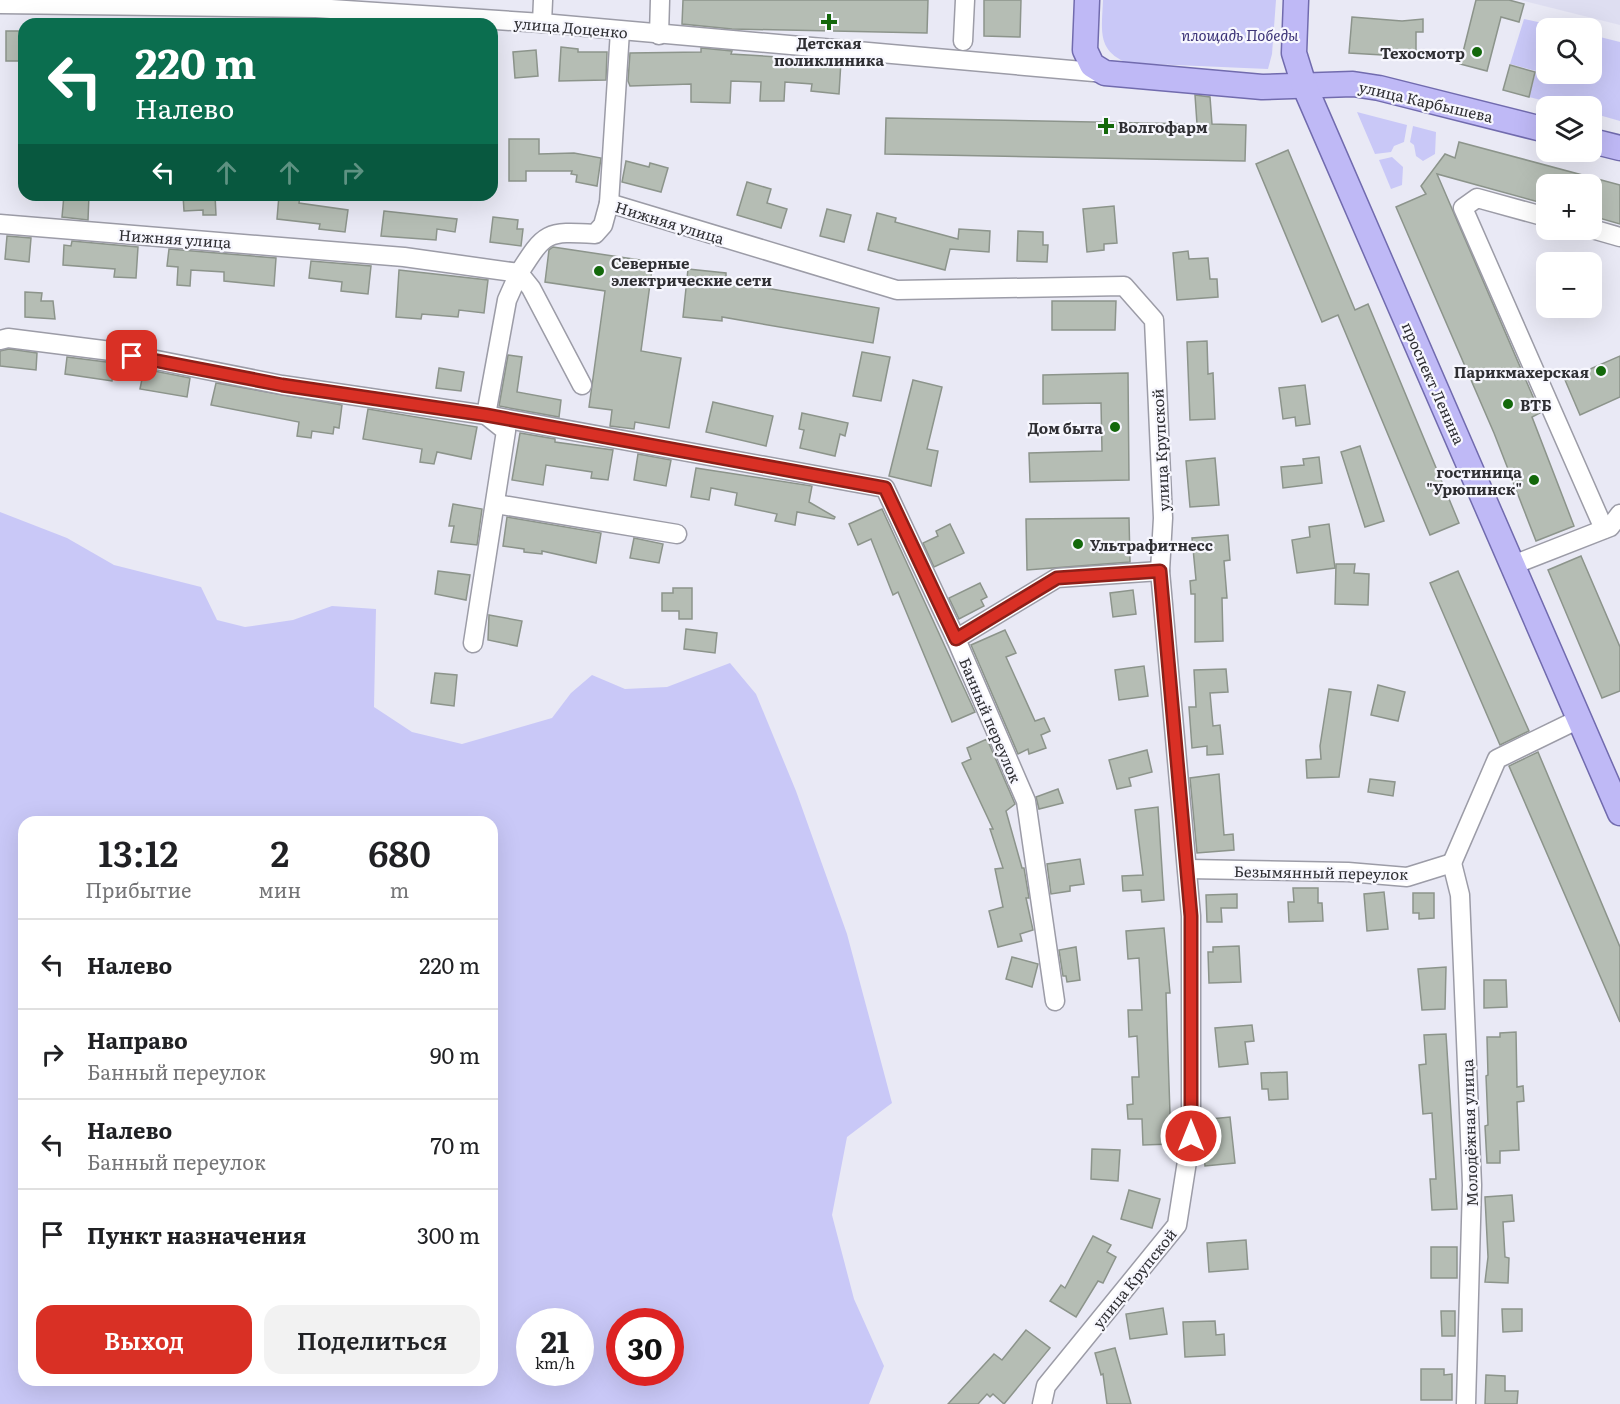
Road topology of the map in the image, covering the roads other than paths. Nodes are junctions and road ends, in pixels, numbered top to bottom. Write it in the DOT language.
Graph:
graph roads {
  1 [pos="543,0"];
  2 [pos="660,0"];
  3 [pos="965,0"];
  4 [pos="1087,0"];
  5 [pos="1296,0"];
  6 [pos="0,4"];
  7 [pos="467,18"];
  8 [pos="498,20"];
  9 [pos="543,23"];
  10 [pos="620,31"];
  11 [pos="659,35"];
  12 [pos="963,41"];
  13 [pos="1105,73"];
  14 [pos="1304,86"];
  15 [pos="1536,127"];
  16 [pos="1602,144"];
  17 [pos="1620,148"];
  18 [pos="609,203"];
  19 [pos="1536,214"];
  20 [pos="0,224"];
  21 [pos="1602,232"];
  22 [pos="1620,237"];
  23 [pos="519,273"];
  24 [pos="1124,286"];
  25 [pos="0,340"];
  26 [pos="582,385"];
  27 [pos="486,415"];
  28 [pos="496,504"];
  29 [pos="1620,514"];
  30 [pos="1604,529"];
  31 [pos="677,534"];
  32 [pos="1513,565"];
  33 [pos="1160,571"];
  34 [pos="956,639"];
  35 [pos="473,643"];
  36 [pos="1580,719"];
  37 [pos="1620,813"];
  38 [pos="1452,863"];
  39 [pos="1188,869"];
  40 [pos="1055,1001"];
  41 [pos="1042,1404"];
  42 [pos="1466,1404"];
  1 -- 9 [label="street"];
  2 -- 11 [label="street"];
  3 -- 12 [label="street"];
  4 -- 13 [label="main road"];
  5 -- 14 [label="main road"];
  6 -- 7 [label="street, улица Доценко"];
  8 -- 9 [label="street, улица Доценко"];
  9 -- 10 [label="street, улица Доценко"];
  10 -- 11 [label="street, улица Доценко"];
  10 -- 18 [label="street"];
  11 -- 13 [label="street, улица Доценко"];
  13 -- 14 [label="main road"];
  14 -- 15 [label="main road, улица Карбышева"];
  14 -- 32 [label="main road, проспект Ленина"];
  16 -- 17 [label="main road"];
  18 -- 23 [label="street, Нижняя улица"];
  18 -- 24 [label="street, Нижняя улица"];
  19 -- 30 [label="street"];
  20 -- 23 [label="street, Нижняя улица"];
  21 -- 22 [label="street"];
  23 -- 26 [label="street"];
  23 -- 27 [label="street"];
  24 -- 33 [label="street, улица Крупской"];
  25 -- 27 [label="street, Банный переулок"];
  27 -- 28 [label="street"];
  27 -- 34 [label="street, Банный переулок"];
  28 -- 31 [label="street"];
  28 -- 35 [label="street"];
  29 -- 30 [label="street"];
  30 -- 32 [label="street"];
  32 -- 36 [label="main road, проспект Ленина"];
  33 -- 34 [label="street"];
  33 -- 39 [label="street, улица Крупской"];
  34 -- 40 [label="street, Банный переулок"];
  36 -- 37 [label="main road, проспект Ленина"];
  36 -- 38 [label="street"];
  38 -- 39 [label="street, Безымянный переулок"];
  38 -- 42 [label="street, Молодёжная улица"];
  39 -- 41 [label="street, улица Крупской"];
}
